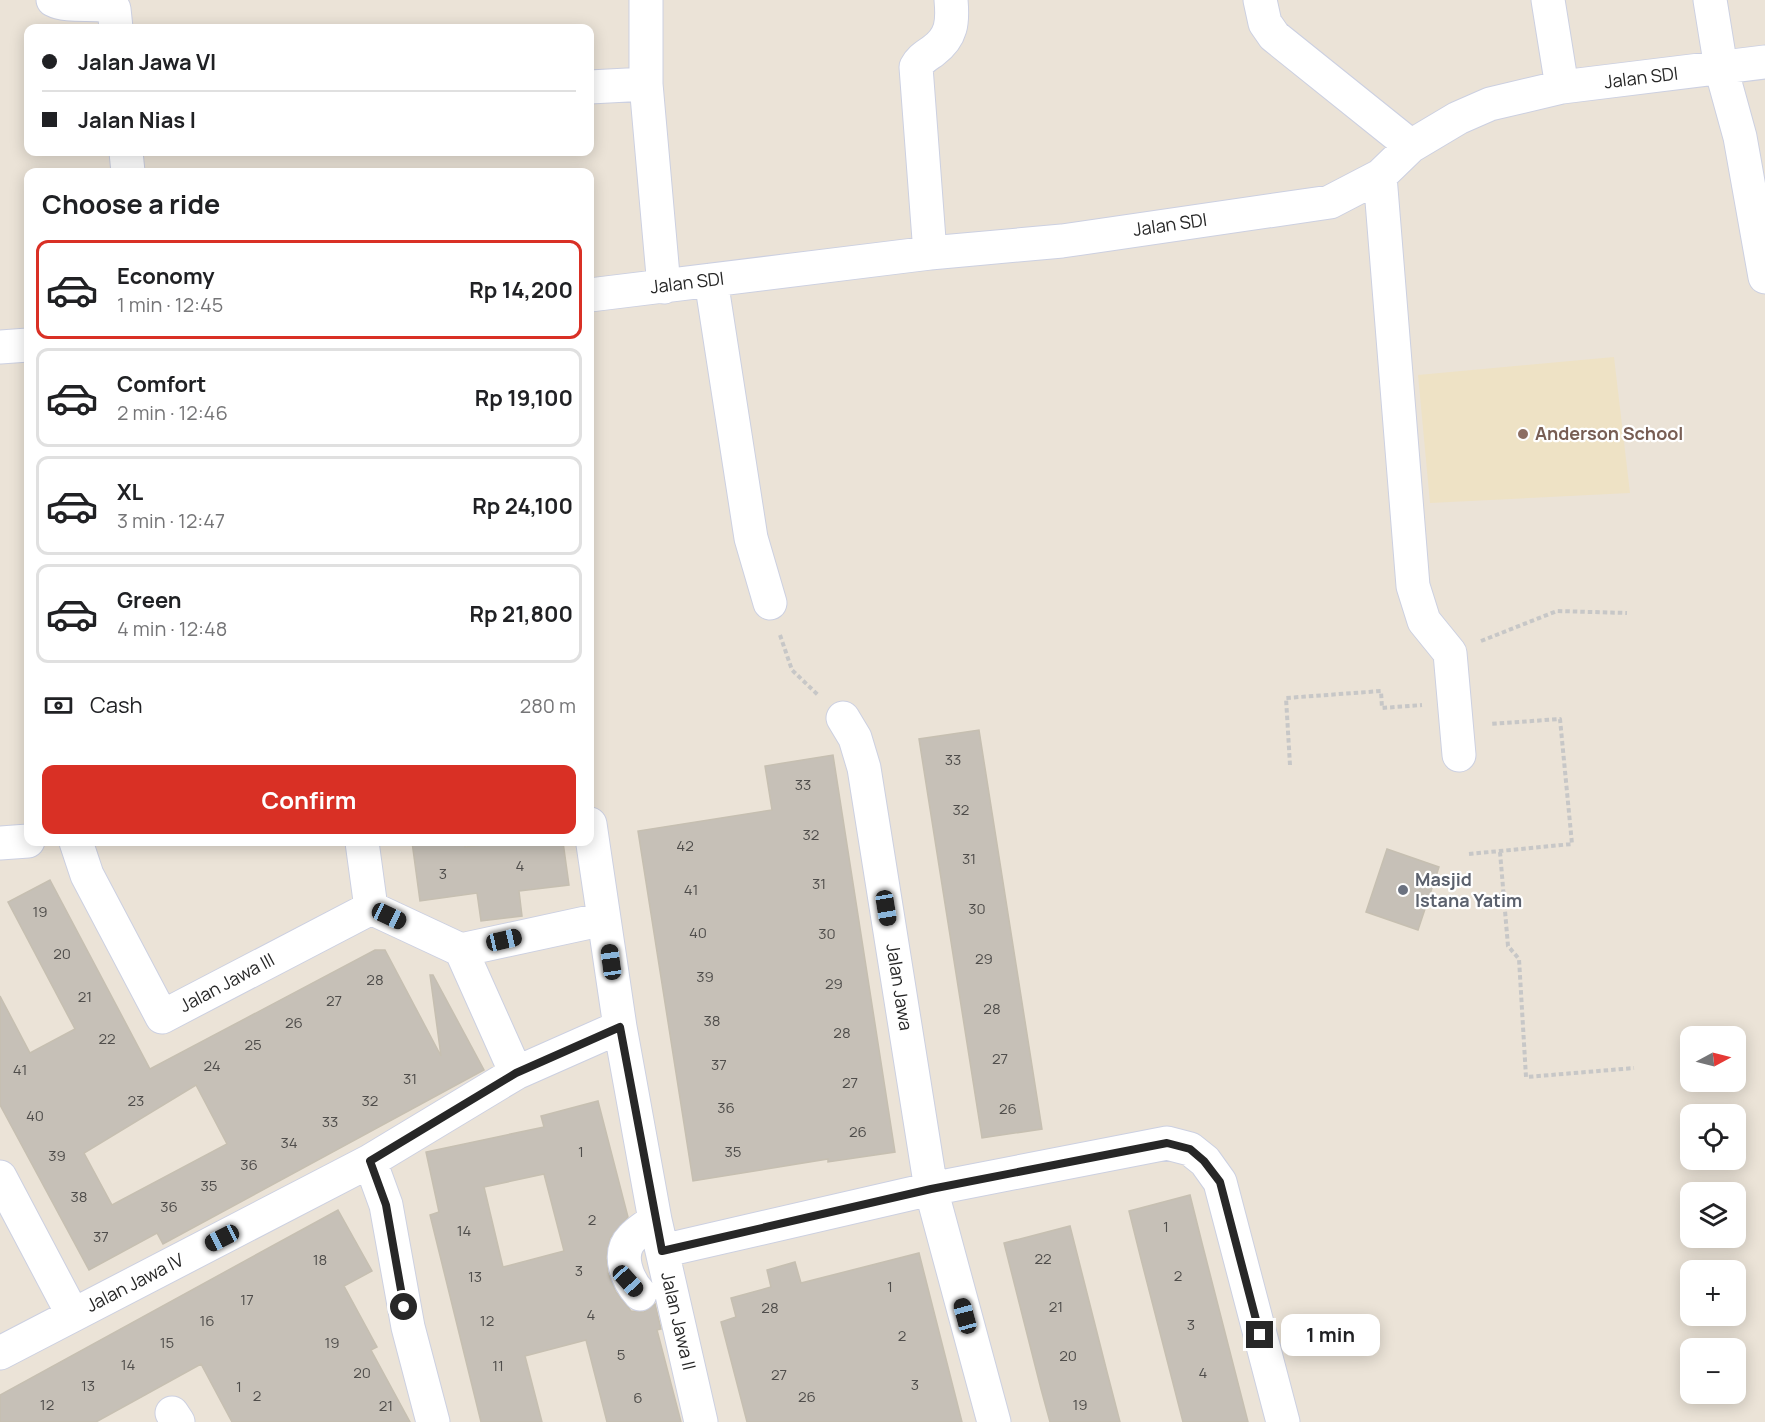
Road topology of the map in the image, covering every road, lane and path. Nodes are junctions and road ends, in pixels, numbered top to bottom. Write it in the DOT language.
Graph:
graph roads {
  1 [pos="53,0"];
  2 [pos="646,0"];
  3 [pos="951,0"];
  4 [pos="1260,0"];
  5 [pos="1548,0"];
  6 [pos="1710,0"];
  7 [pos="115,24"];
  8 [pos="1765,62"];
  9 [pos="1721,68"];
  10 [pos="646,84"];
  11 [pos="594,87"];
  12 [pos="1562,87"];
  13 [pos="1411,146"];
  14 [pos="1380,176"];
  15 [pos="930,253"];
  16 [pos="1765,277"];
  17 [pos="711,280"];
  18 [pos="664,287"];
  19 [pos="594,295"];
  20 [pos="24,345"];
  21 [pos="0,347"];
  22 [pos="770,603"];
  23 [pos="1627,613"];
  24 [pos="1450,653"];
  25 [pos="843,718"];
  26 [pos="1456,728"];
  27 [pos="1290,765"];
  28 [pos="24,841"];
  29 [pos="0,843"];
  30 [pos="77,846"];
  31 [pos="363,846"];
  32 [pos="593,846"];
  33 [pos="1500,852"];
  34 [pos="1469,854"];
  35 [pos="371,908"];
  36 [pos="604,919"];
  37 [pos="461,950"];
  38 [pos="620,1027"];
  39 [pos="1634,1068"];
  40 [pos="516,1073"];
  41 [pos="370,1161"];
  42 [pos="0,1177"];
  43 [pos="931,1189"];
  44 [pos="655,1220"];
  45 [pos="662,1251"];
  46 [pos="640,1294"];
  47 [pos="73,1315"];
  48 [pos="0,1353"];
  49 [pos="433,1422"];
  50 [pos="701,1422"];
  51 [pos="994,1422"];
  52 [pos="1283,1422"];
  1 -- 7 [label="street"];
  2 -- 10 [label="street"];
  3 -- 15 [label="street"];
  4 -- 13 [label="street"];
  5 -- 12 [label="street"];
  6 -- 9 [label="street"];
  8 -- 9 [label="street, Jalan SDI"];
  9 -- 12 [label="street, Jalan SDI"];
  9 -- 16 [label="street"];
  10 -- 11 [label="street"];
  10 -- 18 [label="street"];
  12 -- 13 [label="street, Jalan SDI"];
  13 -- 14 [label="street, Jalan SDI"];
  14 -- 15 [label="street, Jalan SDI"];
  14 -- 24 [label="street"];
  15 -- 17 [label="street, Jalan SDI"];
  17 -- 18 [label="street, Jalan SDI"];
  17 -- 22 [label="street"];
  18 -- 19 [label="street, Jalan SDI"];
  20 -- 21 [label="street"];
  22 -- 25 [label="path"];
  23 -- 24 [label="path"];
  24 -- 26 [label="street"];
  25 -- 43 [label="street, Jalan Jawa"];
  26 -- 27 [label="path"];
  26 -- 33 [label="path"];
  28 -- 29 [label="street"];
  30 -- 35 [label="street, Jalan Jawa III"];
  31 -- 35 [label="street"];
  32 -- 36 [label="street, Jalan Jawa II"];
  33 -- 34 [label="path"];
  33 -- 39 [label="path"];
  35 -- 37 [label="street"];
  36 -- 37 [label="street"];
  36 -- 38 [label="street, Jalan Jawa II"];
  37 -- 40 [label="street"];
  38 -- 40 [label="street, Jalan Jawa IV"];
  38 -- 44 [label="street, Jalan Jawa II"];
  40 -- 41 [label="street, Jalan Jawa IV"];
  41 -- 47 [label="street, Jalan Jawa IV"];
  41 -- 49 [label="street"];
  42 -- 47 [label="street"];
  43 -- 45 [label="street"];
  43 -- 51 [label="street, Jalan Jawa"];
  43 -- 52 [label="street"];
  44 -- 45 [label="street, Jalan Jawa II"];
  44 -- 46 [label="street, Jalan Jawa II"];
  45 -- 50 [label="street, Jalan Jawa II"];
  47 -- 48 [label="street, Jalan Jawa IV"];
}
